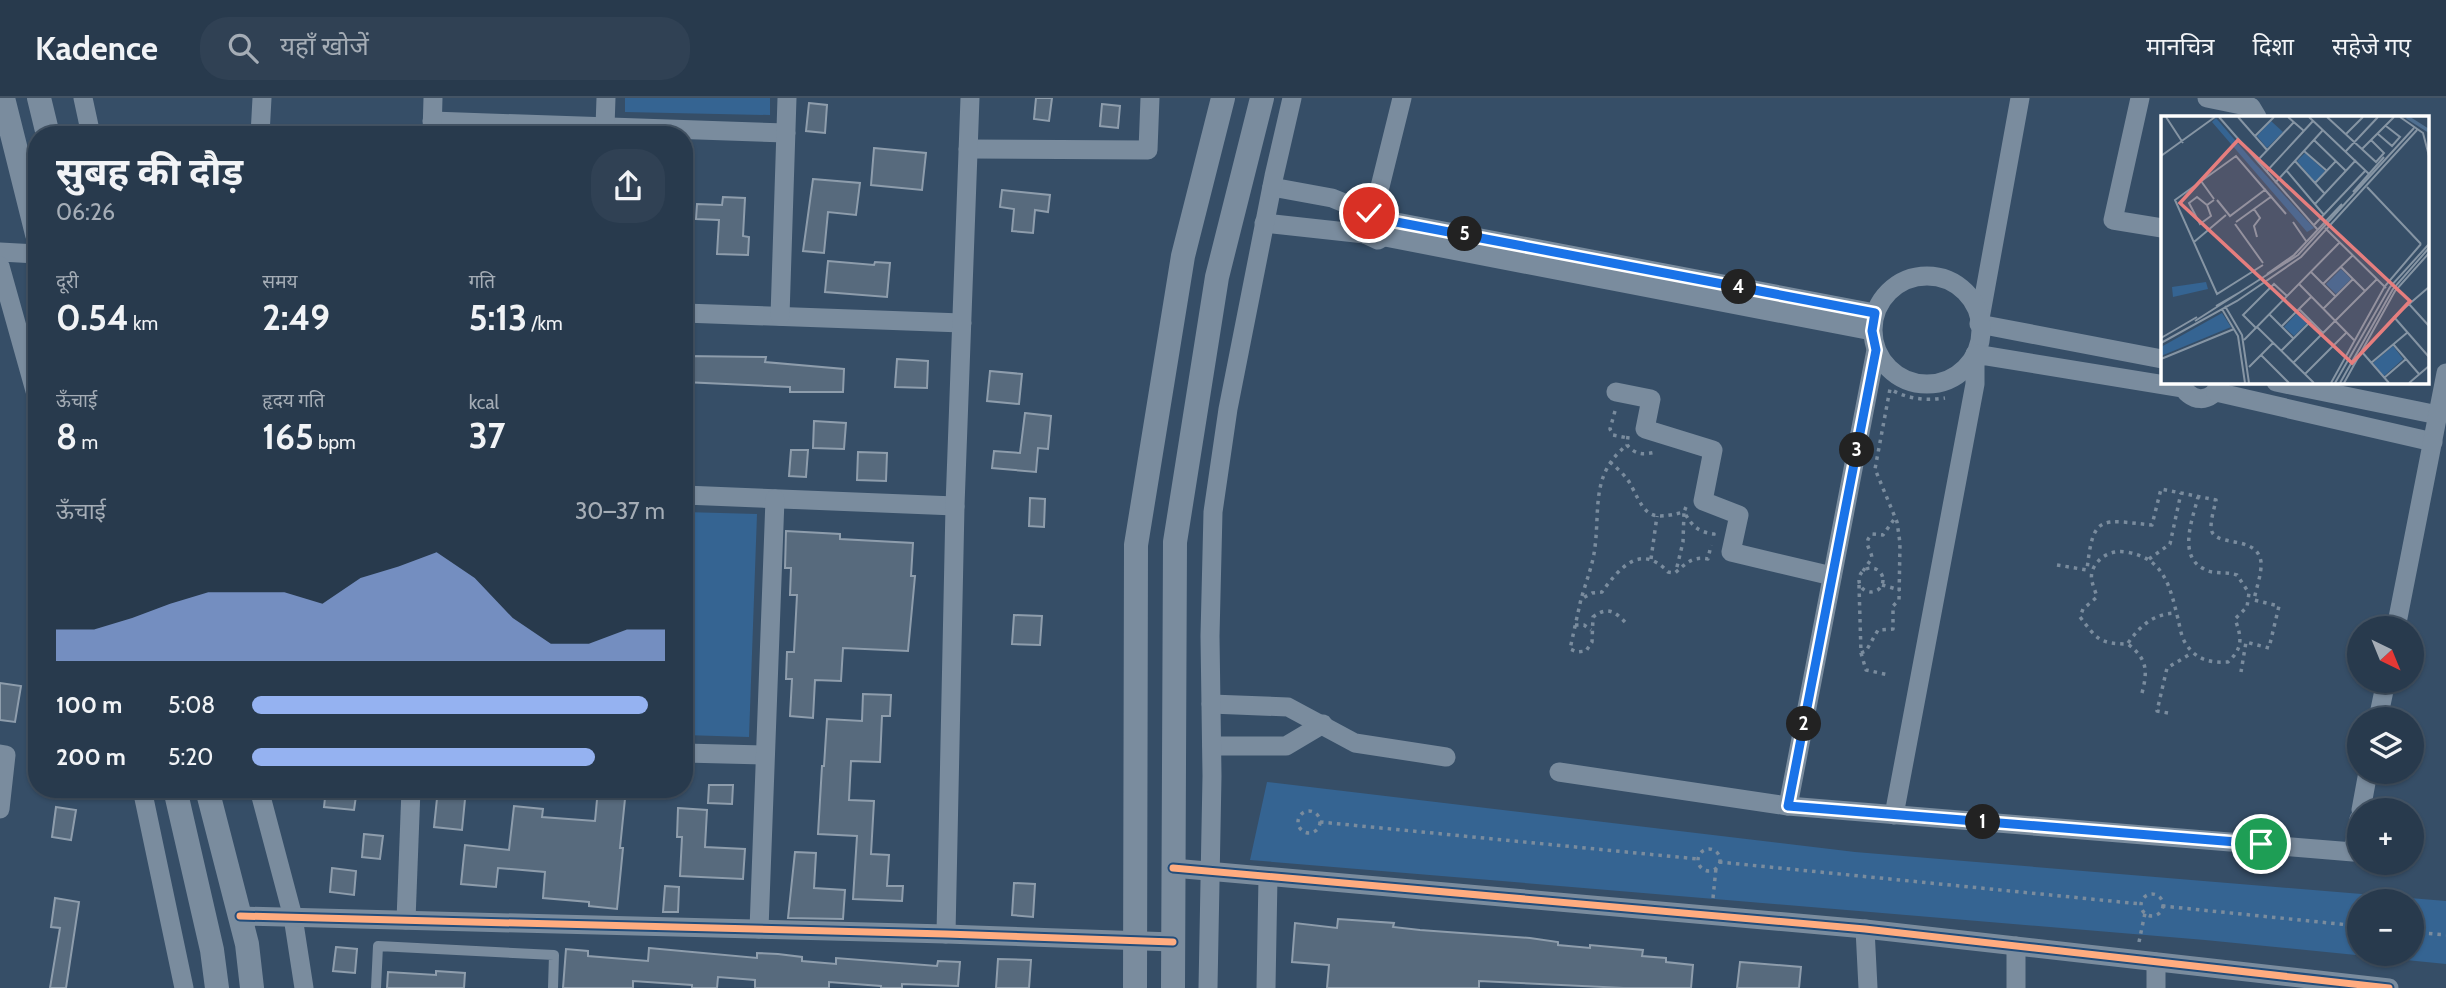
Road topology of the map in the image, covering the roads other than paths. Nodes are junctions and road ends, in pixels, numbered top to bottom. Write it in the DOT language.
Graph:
graph roads {
  1 [pos="3,98"];
  2 [pos="39,98"];
  3 [pos="83,98"];
  4 [pos="262,98"];
  5 [pos="433,98"];
  6 [pos="606,98"];
  7 [pos="787,98"];
  8 [pos="970,98"];
  9 [pos="1150,98"];
  10 [pos="1223,98"];
  11 [pos="1262,98"];
  12 [pos="1292,98"];
  13 [pos="1402,98"];
  14 [pos="2020,98"];
  15 [pos="2140,98"];
  16 [pos="2207,98"];
  17 [pos="2256,116"];
  18 [pos="46,126"];
  19 [pos="89,126"];
  20 [pos="260,126"];
  21 [pos="432,126"];
  22 [pos="605,126"];
  23 [pos="693,130"];
  24 [pos="786,133"];
  25 [pos="968,149"];
  26 [pos="1272,187"];
  27 [pos="28,198"];
  28 [pos="1380,220"];
  29 [pos="1265,223"];
  30 [pos="2161,229"];
  31 [pos="0,253"];
  32 [pos="28,254"];
  33 [pos="0,266"];
  34 [pos="693,313"];
  35 [pos="780,316"];
  36 [pos="962,323"];
  37 [pos="1979,324"];
  38 [pos="1875,332"];
  39 [pos="1975,354"];
  40 [pos="2161,359"];
  41 [pos="28,366"];
  42 [pos="2446,373"];
  43 [pos="2161,382"];
  44 [pos="2281,383"];
  45 [pos="2182,385"];
  46 [pos="2218,387"];
  47 [pos="1617,400"];
  48 [pos="2438,415"];
  49 [pos="2433,442"];
  50 [pos="693,495"];
  51 [pos="775,499"];
  52 [pos="956,506"];
  53 [pos="1832,576"];
  54 [pos="2398,616"];
  55 [pos="1211,704"];
  56 [pos="1323,724"];
  57 [pos="1212,746"];
  58 [pos="693,753"];
  59 [pos="0,754"];
  60 [pos="765,755"];
  61 [pos="1446,757"];
  62 [pos="1559,772"];
  63 [pos="144,798"];
  64 [pos="177,798"];
  65 [pos="209,798"];
  66 [pos="261,798"];
  67 [pos="411,798"];
  68 [pos="1788,806"];
  69 [pos="0,808"];
  70 [pos="1894,815"];
  71 [pos="2347,852"];
  72 [pos="1173,868"];
  73 [pos="1210,872"];
  74 [pos="1268,877"];
  75 [pos="240,916"];
  76 [pos="293,917"];
  77 [pos="406,920"];
  78 [pos="759,929"];
  79 [pos="1865,929"];
  80 [pos="946,934"];
  81 [pos="1135,941"];
  82 [pos="1173,942"];
  83 [pos="2016,946"];
  84 [pos="2156,962"];
  85 [pos="184,988"];
  86 [pos="217,988"];
  87 [pos="252,988"];
  88 [pos="304,988"];
  89 [pos="376,988"];
  90 [pos="553,988"];
  91 [pos="1135,988"];
  92 [pos="1173,988"];
  93 [pos="1208,988"];
  94 [pos="1266,988"];
  95 [pos="1868,988"];
  96 [pos="2016,988"];
  97 [pos="2155,988"];
  98 [pos="2389,988"];
  1 -- 27 [label="street"];
  2 -- 18 [label="street"];
  3 -- 19 [label="street"];
  4 -- 20 [label="street"];
  5 -- 21 [label="street"];
  6 -- 22 [label="street"];
  7 -- 24 [label="street"];
  8 -- 25 [label="street"];
  9 -- 25 [label="street"];
  10 -- 81 [label="street"];
  11 -- 72 [label="street"];
  12 -- 26 [label="street"];
  13 -- 28 [label="street"];
  14 -- 37 [label="street"];
  15 -- 30 [label="street"];
  16 -- 17 [label="street"];
  23 -- 24 [label="street"];
  24 -- 35 [label="street"];
  25 -- 36 [label="street"];
  26 -- 28 [label="street"];
  26 -- 29 [label="street"];
  28 -- 29 [label="street"];
  28 -- 38 [label="street"];
  29 -- 55 [label="street"];
  31 -- 32 [label="street"];
  33 -- 41 [label="street"];
  34 -- 35 [label="street"];
  35 -- 36 [label="street"];
  36 -- 52 [label="street"];
  37 -- 38 [label="street"];
  37 -- 39 [label="street"];
  37 -- 40 [label="street"];
  38 -- 39 [label="street"];
  38 -- 53 [label="street"];
  39 -- 43 [label="street"];
  39 -- 70 [label="street"];
  42 -- 48 [label="street"];
  44 -- 48 [label="street"];
  45 -- 46 [label="street"];
  46 -- 49 [label="street"];
  47 -- 53 [label="street"];
  48 -- 49 [label="street"];
  49 -- 54 [label="street"];
  50 -- 51 [label="street"];
  51 -- 52 [label="street"];
  51 -- 60 [label="street"];
  52 -- 80 [label="street"];
  53 -- 68 [label="street"];
  55 -- 56 [label="street"];
  55 -- 57 [label="street"];
  56 -- 57 [label="street"];
  56 -- 61 [label="street"];
  57 -- 73 [label="street"];
  58 -- 60 [label="street"];
  59 -- 69 [label="street"];
  60 -- 78 [label="street"];
  62 -- 68 [label="street"];
  63 -- 85 [label="street"];
  64 -- 86 [label="street"];
  65 -- 75 [label="street"];
  66 -- 76 [label="street"];
  67 -- 77 [label="street"];
  68 -- 70 [label="street"];
  70 -- 71 [label="street"];
  72 -- 73 [label="street"];
  72 -- 82 [label="street"];
  73 -- 74 [label="street"];
  73 -- 93 [label="street"];
  74 -- 79 [label="street"];
  74 -- 94 [label="street"];
  75 -- 76 [label="street"];
  75 -- 87 [label="street"];
  76 -- 77 [label="street"];
  76 -- 88 [label="street"];
  77 -- 78 [label="street"];
  78 -- 80 [label="street"];
  79 -- 83 [label="street"];
  79 -- 95 [label="street"];
  80 -- 81 [label="street"];
  81 -- 82 [label="street"];
  81 -- 91 [label="street"];
  82 -- 92 [label="street"];
  83 -- 84 [label="street"];
  83 -- 96 [label="street"];
  84 -- 97 [label="street"];
  84 -- 98 [label="street"];
  89 -- 90 [label="lane"];
}
